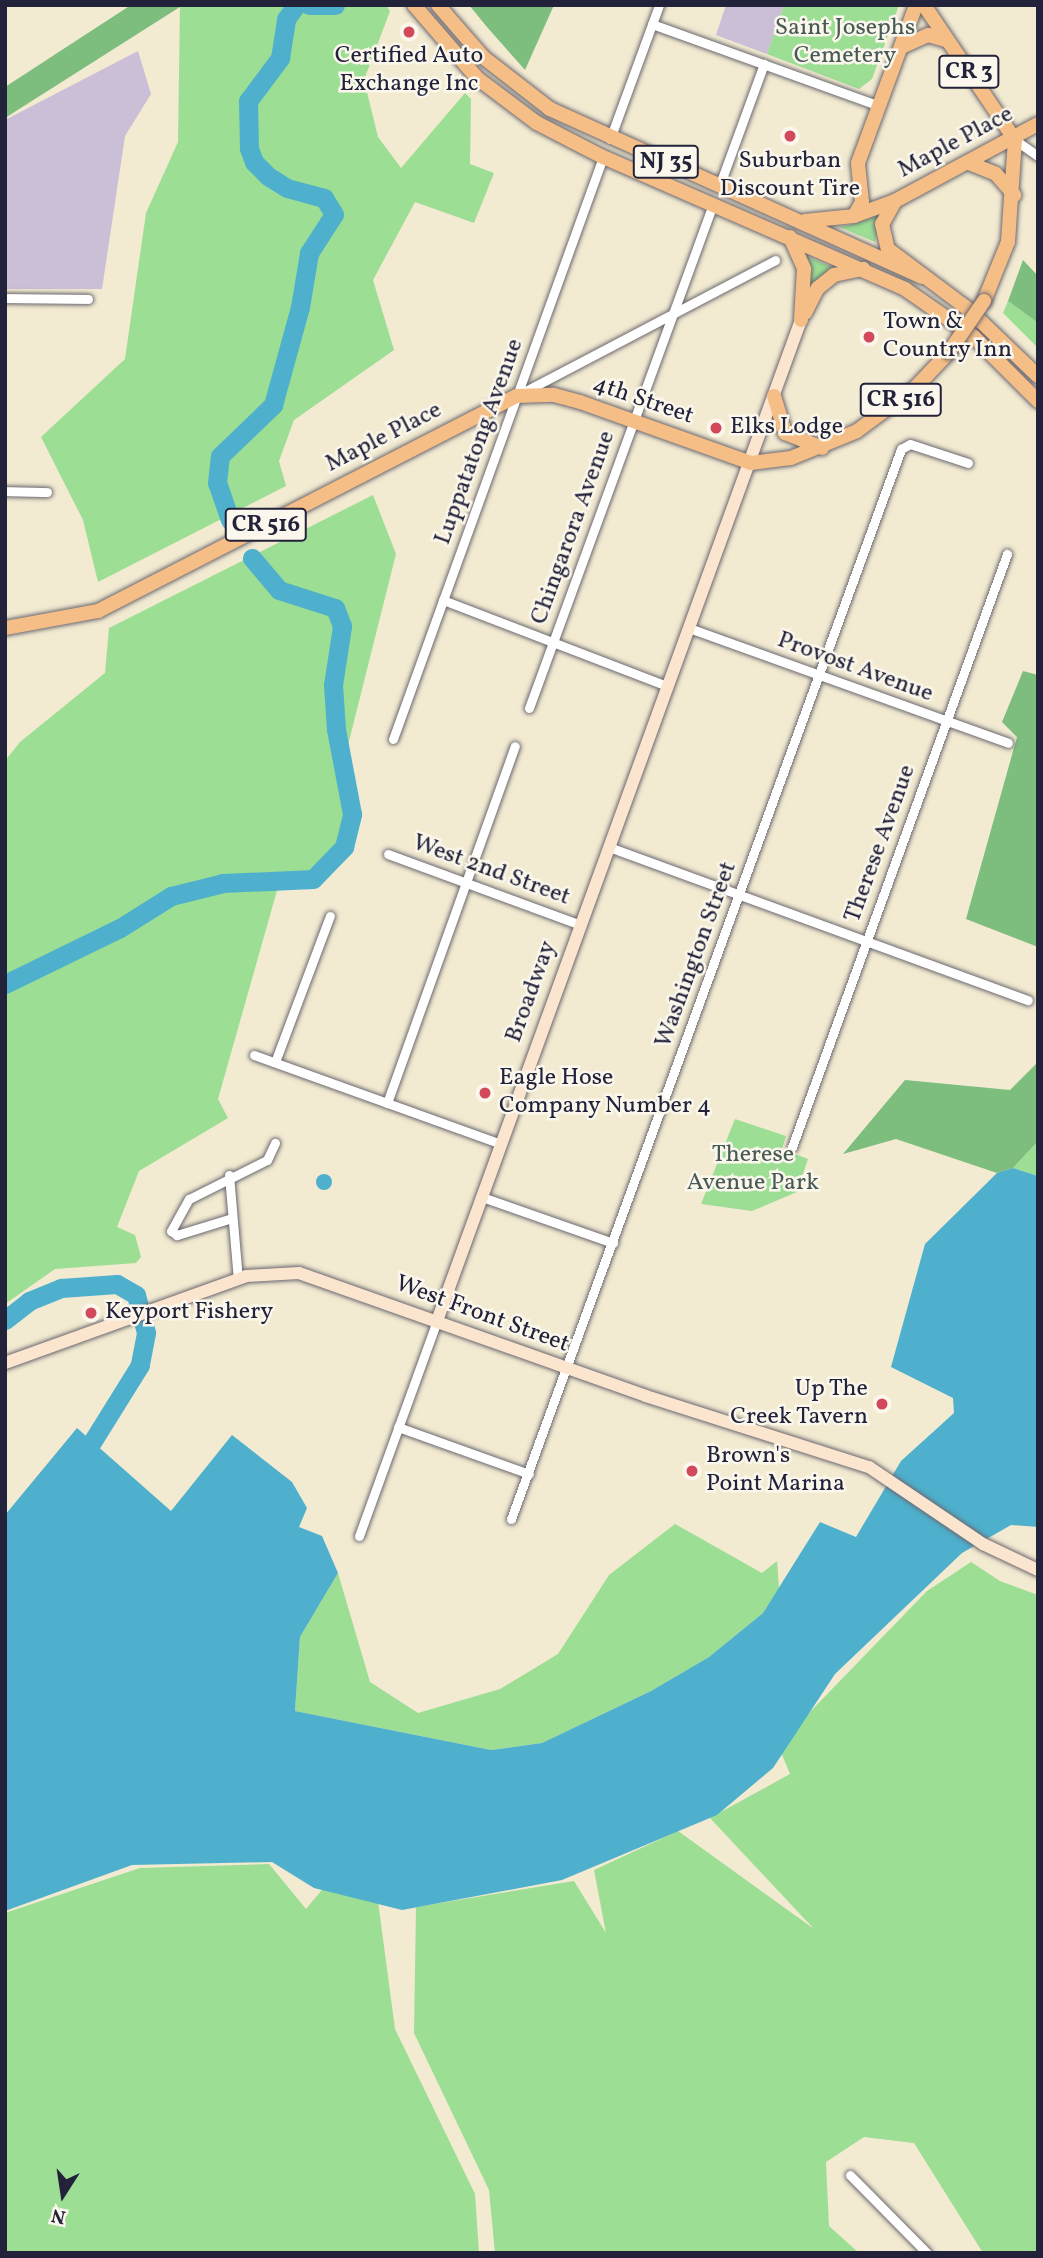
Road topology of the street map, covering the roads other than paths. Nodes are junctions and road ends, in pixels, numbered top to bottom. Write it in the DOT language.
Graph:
graph roads {
  1 [pos="414,5"];
  2 [pos="438,5"];
  3 [pos="659,5"];
  4 [pos="916,5"];
  5 [pos="924,5"];
  6 [pos="652,24"];
  7 [pos="946,40"];
  8 [pos="901,47"];
  9 [pos="764,64"];
  10 [pos="877,105"];
  11 [pos="1038,124"];
  12 [pos="610,139"];
  13 [pos="1015,140"];
  14 [pos="1038,156"];
  15 [pos="603,157"];
  16 [pos="969,163"];
  17 [pos="720,184"];
  18 [pos="1014,195"];
  19 [pos="895,201"];
  20 [pos="713,204"];
  21 [pos="854,216"];
  22 [pos="805,221"];
  23 [pos="790,237"];
  24 [pos="775,260"];
  25 [pos="863,269"];
  26 [pos="922,277"];
  27 [pos="5,298"];
  28 [pos="88,299"];
  29 [pos="672,316"];
  30 [pos="801,320"];
  31 [pos="1038,376"];
  32 [pos="517,396"];
  33 [pos="774,396"];
  34 [pos="1038,401"];
  35 [pos="634,421"];
  36 [pos="823,448"];
  37 [pos="751,463"];
  38 [pos="968,463"];
  39 [pos="5,491"];
  40 [pos="47,492"];
  41 [pos="1007,554"];
  42 [pos="443,600"];
  43 [pos="5,628"];
  44 [pos="688,628"];
  45 [pos="553,643"];
  46 [pos="819,676"];
  47 [pos="667,686"];
  48 [pos="530,708"];
  49 [pos="946,722"];
  50 [pos="393,739"];
  51 [pos="1008,743"];
  52 [pos="515,746"];
  53 [pos="609,847"];
  54 [pos="388,854"];
  55 [pos="466,883"];
  56 [pos="739,895"];
  57 [pos="330,916"];
  58 [pos="581,925"];
  59 [pos="866,942"];
  60 [pos="1028,1000"];
  61 [pos="254,1055"];
  62 [pos="275,1062"];
  63 [pos="387,1103"];
  64 [pos="275,1143"];
  65 [pos="501,1144"];
  66 [pos="792,1147"];
  67 [pos="229,1175"];
  68 [pos="482,1196"];
  69 [pos="232,1218"];
  70 [pos="613,1243"];
  71 [pos="238,1279"];
  72 [pos="437,1321"];
  73 [pos="5,1363"];
  74 [pos="568,1369"];
  75 [pos="398,1427"];
  76 [pos="529,1474"];
  77 [pos="511,1519"];
  78 [pos="359,1536"];
  79 [pos="1038,1570"];
  80 [pos="849,2175"];
  81 [pos="928,2253"];
  1 -- 15 [label="main road, NJ 35"];
  2 -- 12 [label="main road, NJ 35"];
  3 -- 6 [label="street"];
  4 -- 8 [label="main road"];
  5 -- 7 [label="main road, CR 3"];
  6 -- 9 [label="street"];
  6 -- 12 [label="street"];
  7 -- 8 [label="main road"];
  7 -- 13 [label="main road, CR 3"];
  8 -- 10 [label="main road"];
  9 -- 10 [label="street"];
  9 -- 17 [label="street"];
  10 -- 21 [label="main road"];
  11 -- 13 [label="main road, Maple Place"];
  12 -- 17 [label="main road, NJ 35"];
  13 -- 14 [label="street"];
  13 -- 16 [label="main road, Maple Place"];
  13 -- 18 [label="main road, CR 516"];
  15 -- 20 [label="main road, NJ 35"];
  15 -- 32 [label="street, Luppatatong Avenue"];
  16 -- 18 [label="main road"];
  16 -- 19 [label="main road, Maple Place"];
  17 -- 22 [label="main road, NJ 35"];
  18 -- 36 [label="main road, CR 516, bridge"];
  19 -- 21 [label="main road, Maple Place"];
  19 -- 26 [label="main road"];
  20 -- 23 [label="main road, NJ 35"];
  20 -- 29 [label="street, Chingarora Avenue"];
  21 -- 22 [label="main road, Maple Place"];
  22 -- 26 [label="main road, NJ 35"];
  23 -- 25 [label="main road, NJ 35"];
  23 -- 30 [label="main road"];
  24 -- 29 [label="street, Maple Place"];
  25 -- 30 [label="main road"];
  25 -- 34 [label="main road, NJ 35"];
  26 -- 31 [label="main road, NJ 35"];
  27 -- 28 [label="street"];
  29 -- 32 [label="street, Maple Place"];
  29 -- 35 [label="street, Chingarora Avenue"];
  30 -- 33 [label="main road, Broadway"];
  32 -- 35 [label="main road, 4th Street / CR 516"];
  32 -- 42 [label="street, Luppatatong Avenue"];
  32 -- 43 [label="main road, Maple Place / CR 516"];
  33 -- 36 [label="main road"];
  33 -- 37 [label="main road, Broadway"];
  35 -- 37 [label="main road, 4th Street / CR 516"];
  35 -- 45 [label="street, Chingarora Avenue"];
  36 -- 37 [label="main road, CR 516"];
  37 -- 44 [label="main road, Broadway"];
  38 -- 46 [label="street, Washington Street"];
  39 -- 40 [label="street"];
  41 -- 49 [label="street, Therese Avenue"];
  42 -- 45 [label="street"];
  42 -- 50 [label="street, Luppatatong Avenue"];
  44 -- 46 [label="street, Provost Avenue"];
  44 -- 47 [label="main road, Broadway"];
  45 -- 47 [label="street"];
  45 -- 48 [label="street, Chingarora Avenue"];
  46 -- 49 [label="street, Provost Avenue"];
  46 -- 56 [label="street, Washington Street"];
  47 -- 53 [label="main road, Broadway"];
  49 -- 51 [label="street, Provost Avenue"];
  49 -- 59 [label="street, Therese Avenue"];
  52 -- 55 [label="street"];
  53 -- 56 [label="street"];
  53 -- 58 [label="main road, Broadway"];
  54 -- 55 [label="street, West 2nd Street"];
  55 -- 58 [label="street, West 2nd Street"];
  55 -- 63 [label="street"];
  56 -- 59 [label="street"];
  56 -- 70 [label="street, Washington Street"];
  57 -- 62 [label="street"];
  58 -- 65 [label="main road, Broadway"];
  59 -- 60 [label="street"];
  59 -- 66 [label="street, Therese Avenue"];
  61 -- 62 [label="street"];
  62 -- 63 [label="street"];
  63 -- 65 [label="street"];
  64 -- 67 [label="street"];
  65 -- 68 [label="main road, Broadway"];
  67 -- 69 [label="street"];
  67 -- 69 [label="street"];
  68 -- 70 [label="street"];
  68 -- 72 [label="main road, Broadway"];
  69 -- 71 [label="street"];
  70 -- 74 [label="street, Washington Street"];
  71 -- 72 [label="main road, West Front Street"];
  71 -- 73 [label="main road, West Front Street"];
  72 -- 74 [label="main road, West Front Street"];
  72 -- 75 [label="street, Broadway"];
  74 -- 76 [label="street, Washington Street"];
  74 -- 79 [label="main road, West Front Street"];
  75 -- 76 [label="street"];
  75 -- 78 [label="street, Broadway"];
  76 -- 77 [label="street, Washington Street"];
  80 -- 81 [label="street"];
}
